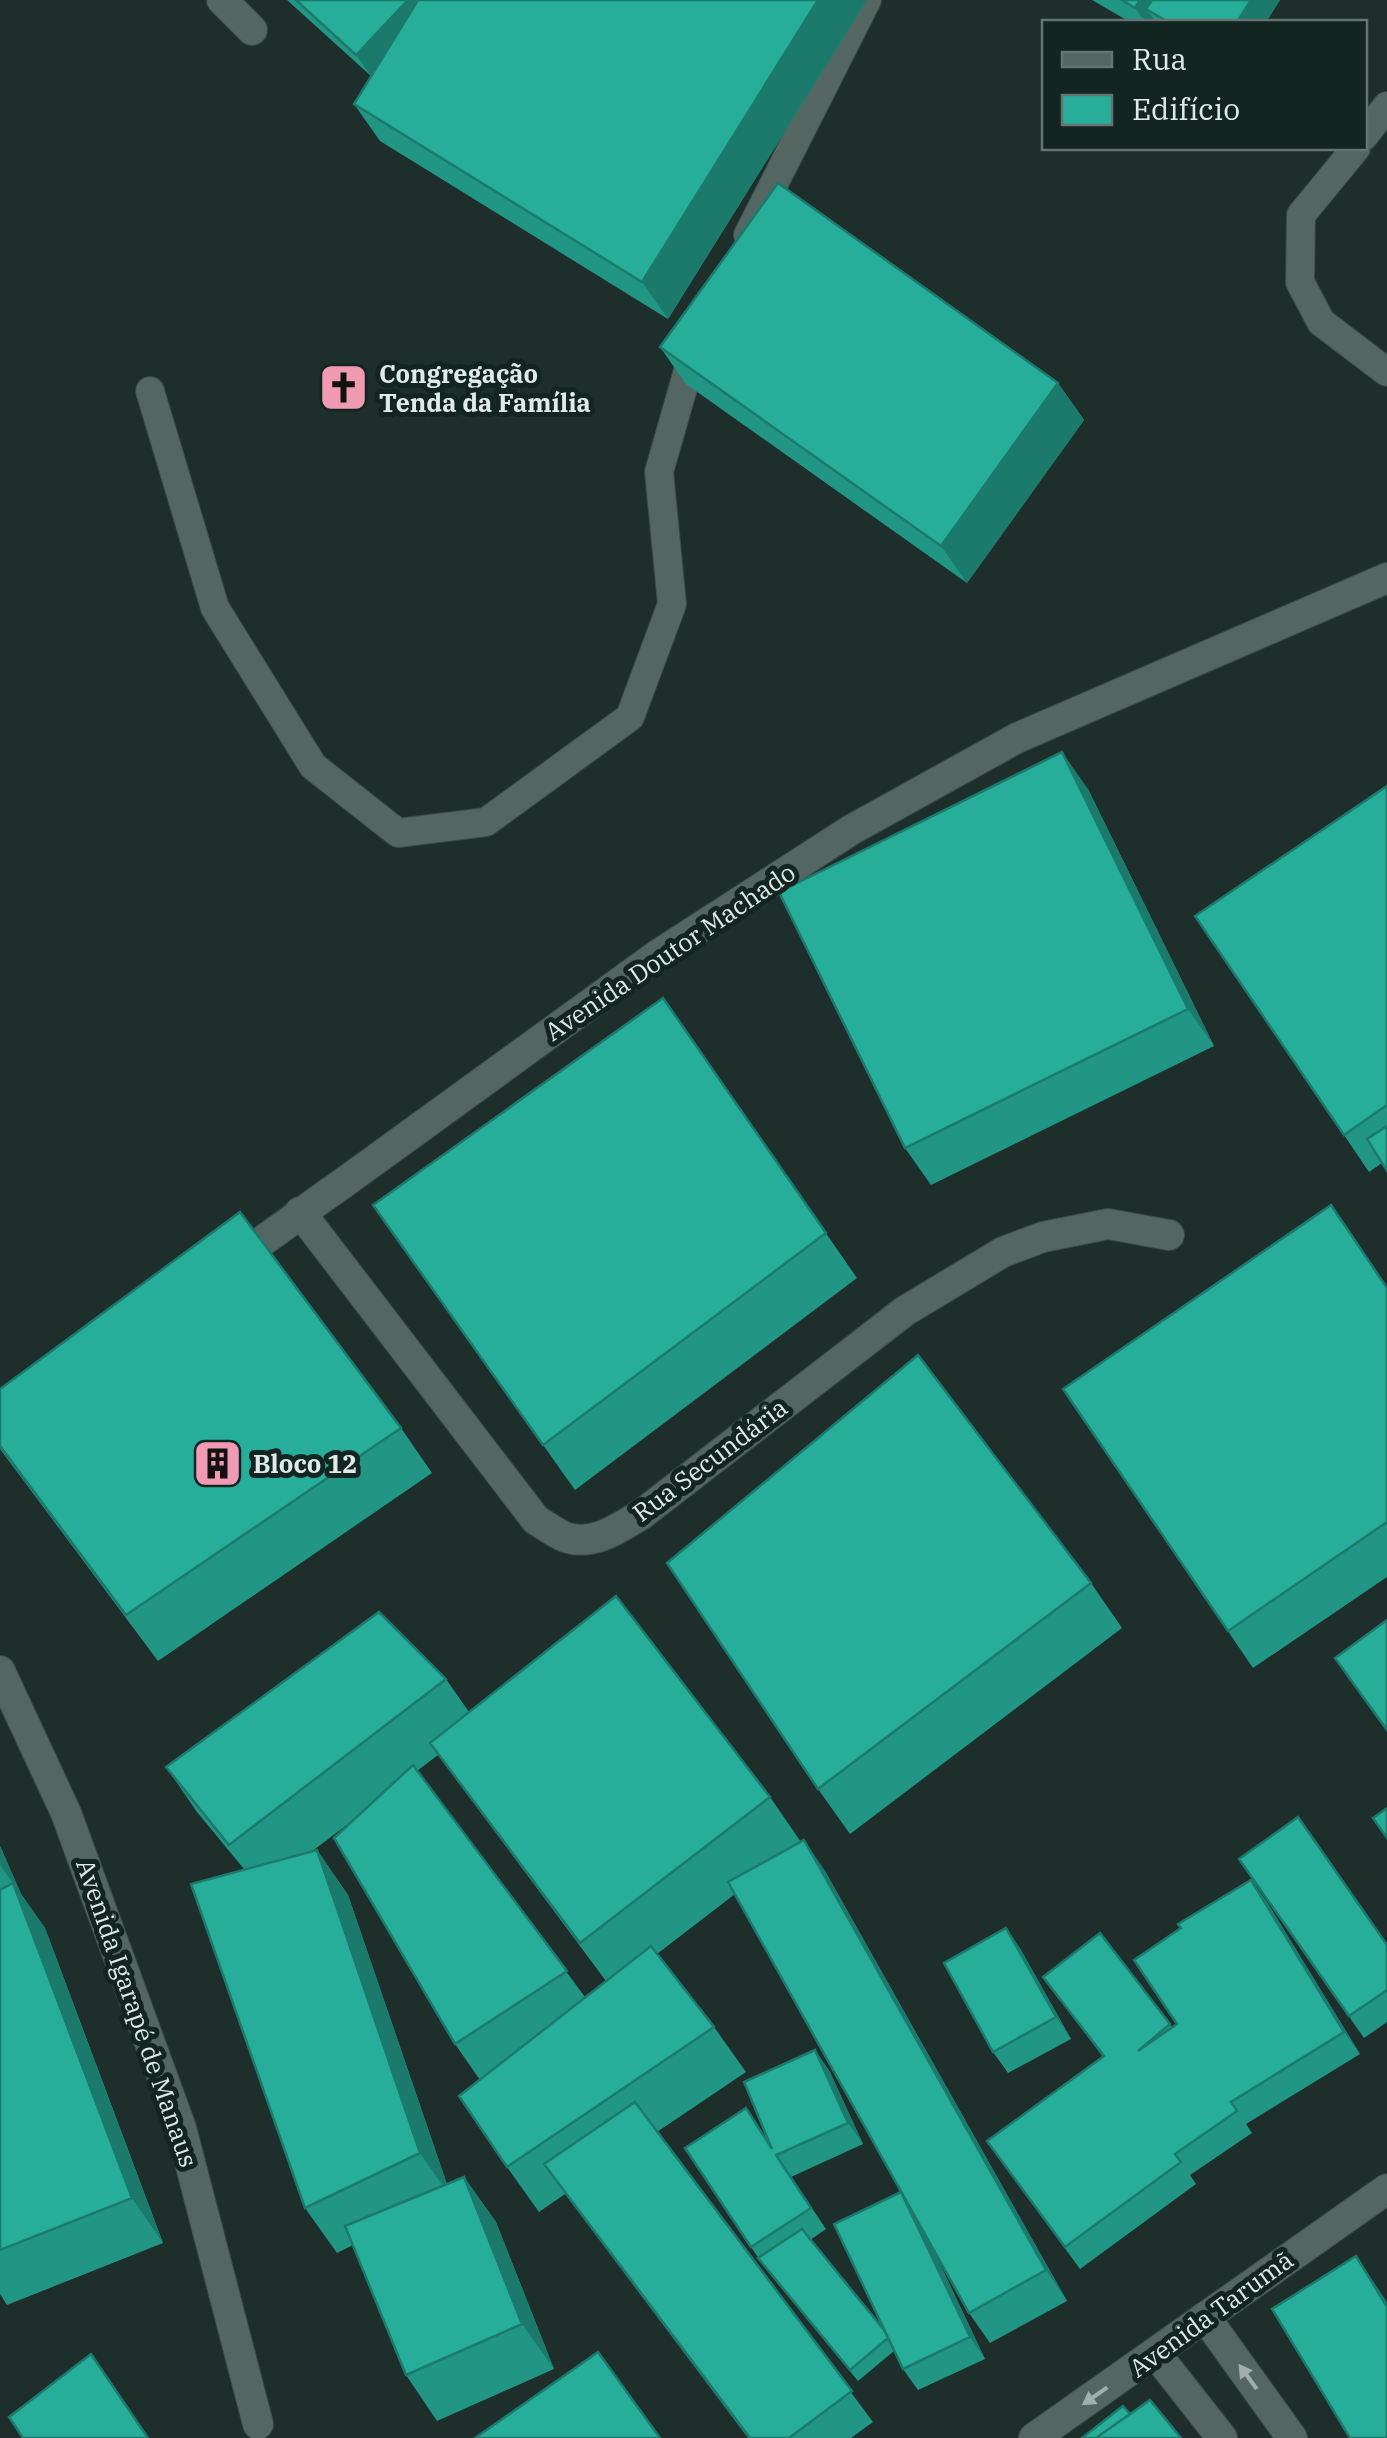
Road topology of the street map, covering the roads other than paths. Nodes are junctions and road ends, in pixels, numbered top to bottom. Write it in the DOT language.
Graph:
graph roads {
  1 [pos="222,0"];
  2 [pos="867,0"];
  3 [pos="252,30"];
  4 [pos="1387,106"];
  5 [pos="1367,132"];
  6 [pos="1354,150"];
  7 [pos="733,266"];
  8 [pos="707,318"];
  9 [pos="1387,372"];
  10 [pos="150,391"];
  11 [pos="1387,578"];
  12 [pos="300,1212"];
  13 [pos="1170,1235"];
  14 [pos="196,1284"];
  15 [pos="0,1671"];
  16 [pos="1387,2189"];
  17 [pos="1205,2317"];
  18 [pos="1156,2354"];
  19 [pos="258,2424"];
  20 [pos="1034,2438"];
  21 [pos="1222,2438"];
  22 [pos="1292,2438"];
  1 -- 3 [label="street"];
  2 -- 7 [label="lane"];
  4 -- 5 [label="lane"];
  6 -- 9 [label="lane"];
  8 -- 10 [label="lane"];
  11 -- 12 [label="street, Avenida Doutor Machado"];
  12 -- 13 [label="street, Rua Secundária"];
  12 -- 14 [label="street, Avenida Doutor Machado"];
  15 -- 19 [label="street, Avenida Igarapé de Manaus"];
  16 -- 17 [label="street, Avenida Tarumã"];
  17 -- 18 [label="street, Avenida Tarumã"];
  22 -- 17 [label="street, one-way"];
  18 -- 20 [label="street, Avenida Tarumã, one-way"];
  18 -- 21 [label="street"];
}
